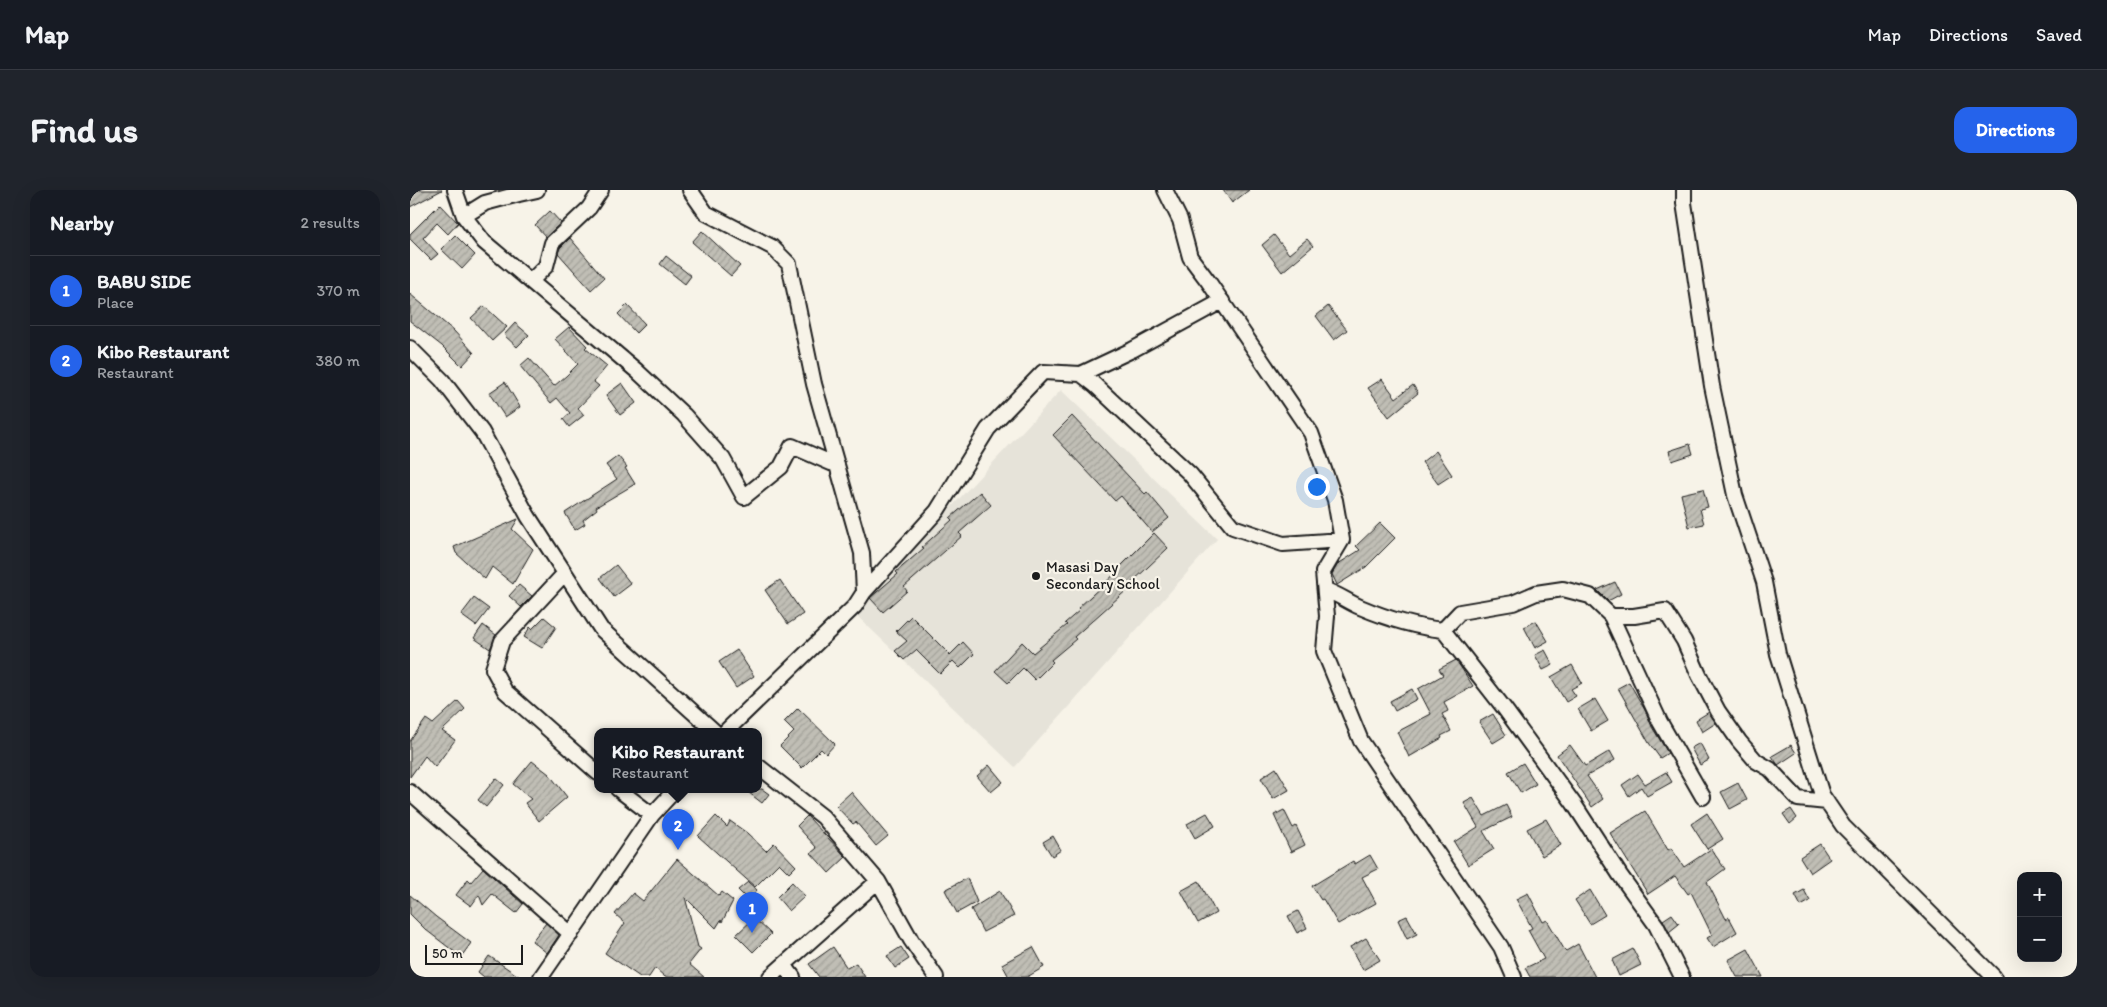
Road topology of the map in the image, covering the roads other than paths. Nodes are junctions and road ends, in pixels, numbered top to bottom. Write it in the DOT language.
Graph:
graph roads {
  1 [pos="455,190"];
  2 [pos="537,190"];
  3 [pos="601,190"];
  4 [pos="690,190"];
  5 [pos="1165,190"];
  6 [pos="1684,190"];
  7 [pos="520,192"];
  8 [pos="464,216"];
  9 [pos="531,281"];
  10 [pos="1222,301"];
  11 [pos="410,348"];
  12 [pos="1081,374"];
  13 [pos="837,464"];
  14 [pos="1342,540"];
  15 [pos="565,572"];
  16 [pos="1325,590"];
  17 [pos="864,592"];
  18 [pos="1611,616"];
  19 [pos="1443,630"];
  20 [pos="711,728"];
  21 [pos="729,728"];
  22 [pos="594,769"];
  23 [pos="762,769"];
  24 [pos="410,792"];
  25 [pos="623,793"];
  26 [pos="672,793"];
  27 [pos="1703,797"];
  28 [pos="1827,802"];
  29 [pos="652,816"];
  30 [pos="878,881"];
  31 [pos="571,934"];
  32 [pos="784,964"];
  33 [pos="541,977"];
  34 [pos="770,977"];
  35 [pos="793,977"];
  36 [pos="936,977"];
  37 [pos="1514,977"];
  38 [pos="1682,977"];
  39 [pos="1994,977"];
  1 -- 8 [label="street"];
  2 -- 7 [label="street"];
  3 -- 9 [label="street"];
  4 -- 13 [label="street"];
  5 -- 10 [label="street"];
  6 -- 28 [label="street"];
  7 -- 8 [label="street"];
  8 -- 9 [label="street"];
  9 -- 13 [label="street"];
  10 -- 12 [label="street"];
  10 -- 14 [label="street"];
  11 -- 15 [label="street"];
  12 -- 14 [label="street"];
  12 -- 17 [label="street"];
  13 -- 17 [label="street"];
  14 -- 16 [label="street"];
  15 -- 20 [label="street"];
  15 -- 22 [label="street"];
  16 -- 19 [label="street"];
  16 -- 37 [label="street"];
  17 -- 21 [label="street"];
  18 -- 19 [label="street"];
  18 -- 27 [label="street"];
  18 -- 28 [label="street"];
  19 -- 38 [label="street"];
  23 -- 30 [label="street"];
  24 -- 31 [label="street"];
  25 -- 29 [label="street"];
  26 -- 29 [label="street"];
  28 -- 39 [label="street"];
  29 -- 31 [label="street"];
  30 -- 32 [label="street"];
  30 -- 36 [label="street"];
  31 -- 33 [label="street"];
  32 -- 34 [label="street"];
  32 -- 35 [label="street"];
}
